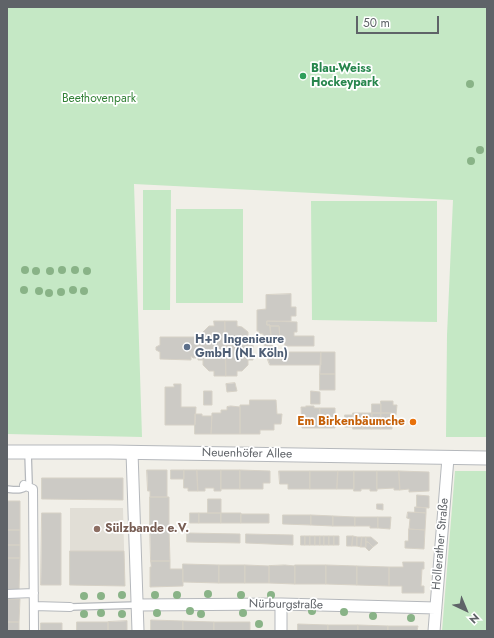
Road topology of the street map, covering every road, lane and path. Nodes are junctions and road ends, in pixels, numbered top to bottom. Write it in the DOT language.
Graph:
graph roads {
  1 [pos="7,452"];
  2 [pos="28,452"];
  3 [pos="132,452"];
  4 [pos="448,458"];
  5 [pos="487,458"];
  6 [pos="26,486"];
  7 [pos="7,490"];
  8 [pos="34,593"];
  9 [pos="7,594"];
  10 [pos="281,604"];
  11 [pos="137,605"];
  12 [pos="34,606"];
  13 [pos="70,606"];
  14 [pos="436,608"];
  15 [pos="34,631"];
  16 [pos="138,631"];
  17 [pos="281,631"];
  18 [pos="434,631"];
  1 -- 2 [label="street, Neuenhöfer Allee"];
  2 -- 3 [label="street, Neuenhöfer Allee"];
  2 -- 6 [label="lane"];
  3 -- 4 [label="street, Neuenhöfer Allee"];
  3 -- 11 [label="street"];
  4 -- 5 [label="street, Neuenhöfer Allee"];
  4 -- 14 [label="street, Hollerather Straße"];
  6 -- 7 [label="lane"];
  6 -- 8 [label="street"];
  8 -- 9 [label="street"];
  8 -- 12 [label="street"];
  10 -- 11 [label="street, Nürburgstraße"];
  10 -- 14 [label="street, Nürburgstraße"];
  10 -- 17 [label="street"];
  11 -- 13 [label="lane"];
  11 -- 16 [label="street"];
  12 -- 13 [label="street"];
  12 -- 15 [label="street"];
  14 -- 18 [label="street, Hollerather Straße"];
}
